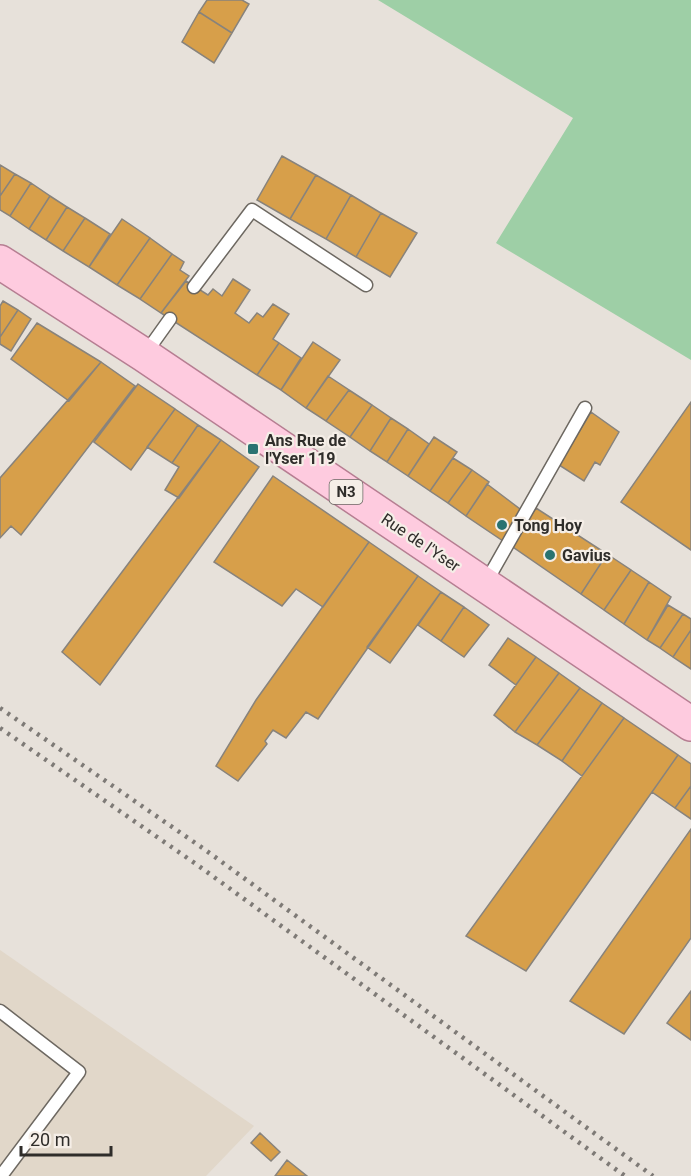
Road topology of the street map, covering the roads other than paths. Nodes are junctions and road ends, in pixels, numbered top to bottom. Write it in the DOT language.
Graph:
graph roads {
  1 [pos="0,262"];
  2 [pos="366,285"];
  3 [pos="194,287"];
  4 [pos="170,319"];
  5 [pos="144,355"];
  6 [pos="585,408"];
  7 [pos="484,585"];
  8 [pos="691,724"];
  9 [pos="0,1011"];
  10 [pos="1,1176"];
  1 -- 5 [label="main road, Rue de l'Yser / N3"];
  2 -- 3 [label="lane"];
  4 -- 5 [label="lane"];
  5 -- 7 [label="main road, Rue de l'Yser / N3"];
  6 -- 7 [label="lane"];
  7 -- 8 [label="main road, Rue de l'Yser / N3"];
  9 -- 10 [label="lane"];
}
